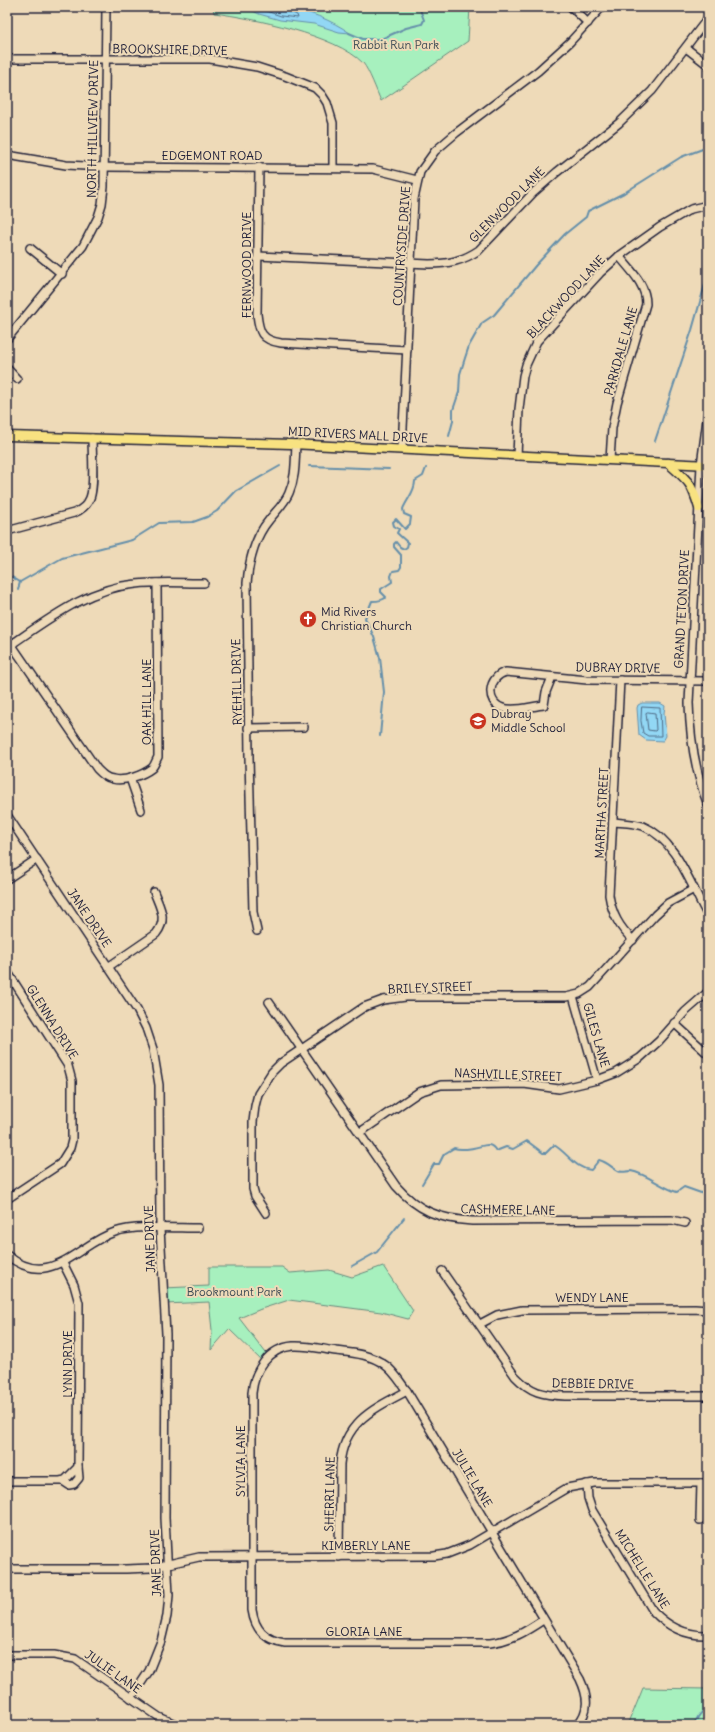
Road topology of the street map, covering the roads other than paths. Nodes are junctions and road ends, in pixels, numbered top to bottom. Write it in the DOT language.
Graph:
graph roads {
  1 [pos="106,7"];
  2 [pos="570,7"];
  3 [pos="602,7"];
  4 [pos="708,18"];
  5 [pos="588,23"];
  6 [pos="686,48"];
  7 [pos="7,59"];
  8 [pos="105,59"];
  9 [pos="708,65"];
  10 [pos="7,155"];
  11 [pos="104,167"];
  12 [pos="260,167"];
  13 [pos="332,168"];
  14 [pos="417,180"];
  15 [pos="708,205"];
  16 [pos="30,248"];
  17 [pos="258,256"];
  18 [pos="619,256"];
  19 [pos="411,263"];
  20 [pos="62,274"];
  21 [pos="7,339"];
  22 [pos="407,350"];
  23 [pos="7,368"];
  24 [pos="17,379"];
  25 [pos="708,412"];
  26 [pos="7,436"];
  27 [pos="92,438"];
  28 [pos="296,444"];
  29 [pos="402,449"];
  30 [pos="517,456"];
  31 [pos="610,460"];
  32 [pos="668,463"];
  33 [pos="704,465"];
  34 [pos="698,508"];
  35 [pos="7,531"];
  36 [pos="157,583"];
  37 [pos="204,583"];
  38 [pos="7,638"];
  39 [pos="12,644"];
  40 [pos="552,677"];
  41 [pos="620,680"];
  42 [pos="690,680"];
  43 [pos="708,681"];
  44 [pos="304,727"];
  45 [pos="248,728"];
  46 [pos="130,778"];
  47 [pos="708,805"];
  48 [pos="141,810"];
  49 [pos="7,814"];
  50 [pos="613,822"];
  51 [pos="37,859"];
  52 [pos="7,879"];
  53 [pos="694,889"];
  54 [pos="154,892"];
  55 [pos="708,916"];
  56 [pos="257,931"];
  57 [pos="633,940"];
  58 [pos="108,967"];
  59 [pos="7,971"];
  60 [pos="708,992"];
  61 [pos="574,996"];
  62 [pos="269,1002"];
  63 [pos="674,1024"];
  64 [pos="302,1049"];
  65 [pos="708,1054"];
  66 [pos="597,1080"];
  67 [pos="359,1133"];
  68 [pos="7,1199"];
  69 [pos="266,1213"];
  70 [pos="685,1223"];
  71 [pos="198,1228"];
  72 [pos="160,1229"];
  73 [pos="7,1255"];
  74 [pos="62,1263"];
  75 [pos="442,1271"];
  76 [pos="708,1310"];
  77 [pos="480,1324"];
  78 [pos="260,1367"];
  79 [pos="407,1391"];
  80 [pos="708,1396"];
  81 [pos="7,1482"];
  82 [pos="705,1483"];
  83 [pos="587,1484"];
  84 [pos="700,1520"];
  85 [pos="491,1532"];
  86 [pos="252,1557"];
  87 [pos="339,1557"];
  88 [pos="167,1564"];
  89 [pos="7,1569"];
  90 [pos="544,1620"];
  91 [pos="708,1635"];
  92 [pos="7,1655"];
  93 [pos="131,1698"];
  94 [pos="178,1725"];
  95 [pos="576,1725"];
  1 -- 8 [label="street, NORTH HILLVIEW DRIVE"];
  2 -- 5 [label="street"];
  3 -- 5 [label="street, COUNTRYSIDE DRIVE"];
  4 -- 6 [label="street, GLENWOOD LANE"];
  5 -- 14 [label="street, COUNTRYSIDE DRIVE"];
  6 -- 9 [label="street"];
  6 -- 19 [label="street, GLENWOOD LANE"];
  7 -- 8 [label="street, BROOKSHIRE DRIVE"];
  8 -- 11 [label="street, NORTH HILLVIEW DRIVE"];
  8 -- 13 [label="street, BROOKSHIRE DRIVE"];
  10 -- 11 [label="street, EDGEMONT ROAD"];
  11 -- 12 [label="street, EDGEMONT ROAD"];
  11 -- 20 [label="street, NORTH HILLVIEW DRIVE"];
  12 -- 13 [label="street, EDGEMONT ROAD"];
  12 -- 17 [label="street, FERNWOOD DRIVE"];
  13 -- 14 [label="street, EDGEMONT ROAD"];
  14 -- 19 [label="street, COUNTRYSIDE DRIVE"];
  15 -- 18 [label="street, BLACKWOOD LANE"];
  16 -- 20 [label="street"];
  17 -- 19 [label="street, GLENWOOD LANE"];
  17 -- 22 [label="street, FERNWOOD DRIVE"];
  18 -- 30 [label="street, BLACKWOOD LANE"];
  18 -- 31 [label="street, PARKDALE LANE"];
  19 -- 22 [label="street, COUNTRYSIDE DRIVE"];
  20 -- 21 [label="street, NORTH HILLVIEW DRIVE"];
  22 -- 29 [label="street, COUNTRYSIDE DRIVE"];
  23 -- 24 [label="street"];
  25 -- 33 [label="street, GRAND TETON DRIVE"];
  26 -- 27 [label="main road, MID RIVERS MALL DRIVE"];
  27 -- 28 [label="main road, MID RIVERS MALL DRIVE"];
  27 -- 35 [label="street"];
  28 -- 29 [label="main road, MID RIVERS MALL DRIVE"];
  28 -- 45 [label="street, RYEHILL DRIVE"];
  29 -- 30 [label="main road, MID RIVERS MALL DRIVE"];
  30 -- 31 [label="main road, MID RIVERS MALL DRIVE"];
  31 -- 32 [label="main road, MID RIVERS MALL DRIVE"];
  32 -- 33 [label="main road, MID RIVERS MALL DRIVE"];
  32 -- 34 [label="main road"];
  33 -- 34 [label="street, GRAND TETON DRIVE"];
  34 -- 42 [label="street, GRAND TETON DRIVE"];
  36 -- 37 [label="street"];
  36 -- 39 [label="street"];
  36 -- 46 [label="street, OAK HILL LANE"];
  38 -- 39 [label="street, OAK HILL LANE"];
  39 -- 46 [label="street, OAK HILL LANE"];
  40 -- 40 [label="street, DUBRAY DRIVE"];
  40 -- 41 [label="street, DUBRAY DRIVE"];
  41 -- 42 [label="street, DUBRAY DRIVE"];
  41 -- 50 [label="street, MARTHA STREET"];
  42 -- 43 [label="street, DUBRAY DRIVE"];
  42 -- 47 [label="street, GRAND TETON DRIVE"];
  44 -- 45 [label="street"];
  45 -- 56 [label="street, RYEHILL DRIVE"];
  46 -- 48 [label="street"];
  49 -- 51 [label="street, JANE DRIVE"];
  50 -- 53 [label="street"];
  50 -- 57 [label="street, MARTHA STREET"];
  51 -- 52 [label="street"];
  51 -- 58 [label="street, JANE DRIVE"];
  53 -- 55 [label="street"];
  53 -- 57 [label="street, BRILEY STREET"];
  54 -- 58 [label="street"];
  57 -- 61 [label="street, BRILEY STREET"];
  58 -- 72 [label="street, JANE DRIVE"];
  59 -- 68 [label="street, GLENNA DRIVE"];
  60 -- 63 [label="street, NASHVILLE STREET"];
  61 -- 64 [label="street, BRILEY STREET"];
  61 -- 66 [label="street, GILES LANE"];
  62 -- 64 [label="street, CASHMERE LANE"];
  63 -- 65 [label="street"];
  63 -- 66 [label="street, NASHVILLE STREET"];
  64 -- 67 [label="street, CASHMERE LANE"];
  64 -- 69 [label="street, BRILEY STREET"];
  66 -- 67 [label="street, NASHVILLE STREET"];
  67 -- 70 [label="street, CASHMERE LANE"];
  71 -- 72 [label="street"];
  72 -- 74 [label="street"];
  72 -- 88 [label="street, JANE DRIVE"];
  73 -- 74 [label="street"];
  74 -- 81 [label="street, LYNN DRIVE"];
  75 -- 77 [label="street, DEBBIE DRIVE"];
  76 -- 77 [label="street, WENDY LANE"];
  77 -- 80 [label="street, DEBBIE DRIVE"];
  78 -- 79 [label="street, JULIE LANE"];
  78 -- 86 [label="street, SYLVIA LANE"];
  79 -- 85 [label="street, JULIE LANE"];
  79 -- 87 [label="street, SHERRI LANE"];
  82 -- 83 [label="street, KIMBERLY LANE"];
  82 -- 84 [label="street"];
  83 -- 85 [label="street, KIMBERLY LANE"];
  83 -- 91 [label="street, MICHELLE LANE"];
  85 -- 87 [label="street, KIMBERLY LANE"];
  85 -- 90 [label="street, JULIE LANE"];
  86 -- 87 [label="street, KIMBERLY LANE"];
  86 -- 88 [label="street, KIMBERLY LANE"];
  86 -- 90 [label="street, GLORIA LANE"];
  88 -- 89 [label="street, KIMBERLY LANE"];
  88 -- 93 [label="street, JANE DRIVE"];
  90 -- 95 [label="street, JULIE LANE"];
  92 -- 93 [label="street, JULIE LANE"];
  93 -- 94 [label="street, JULIE LANE"];
}
